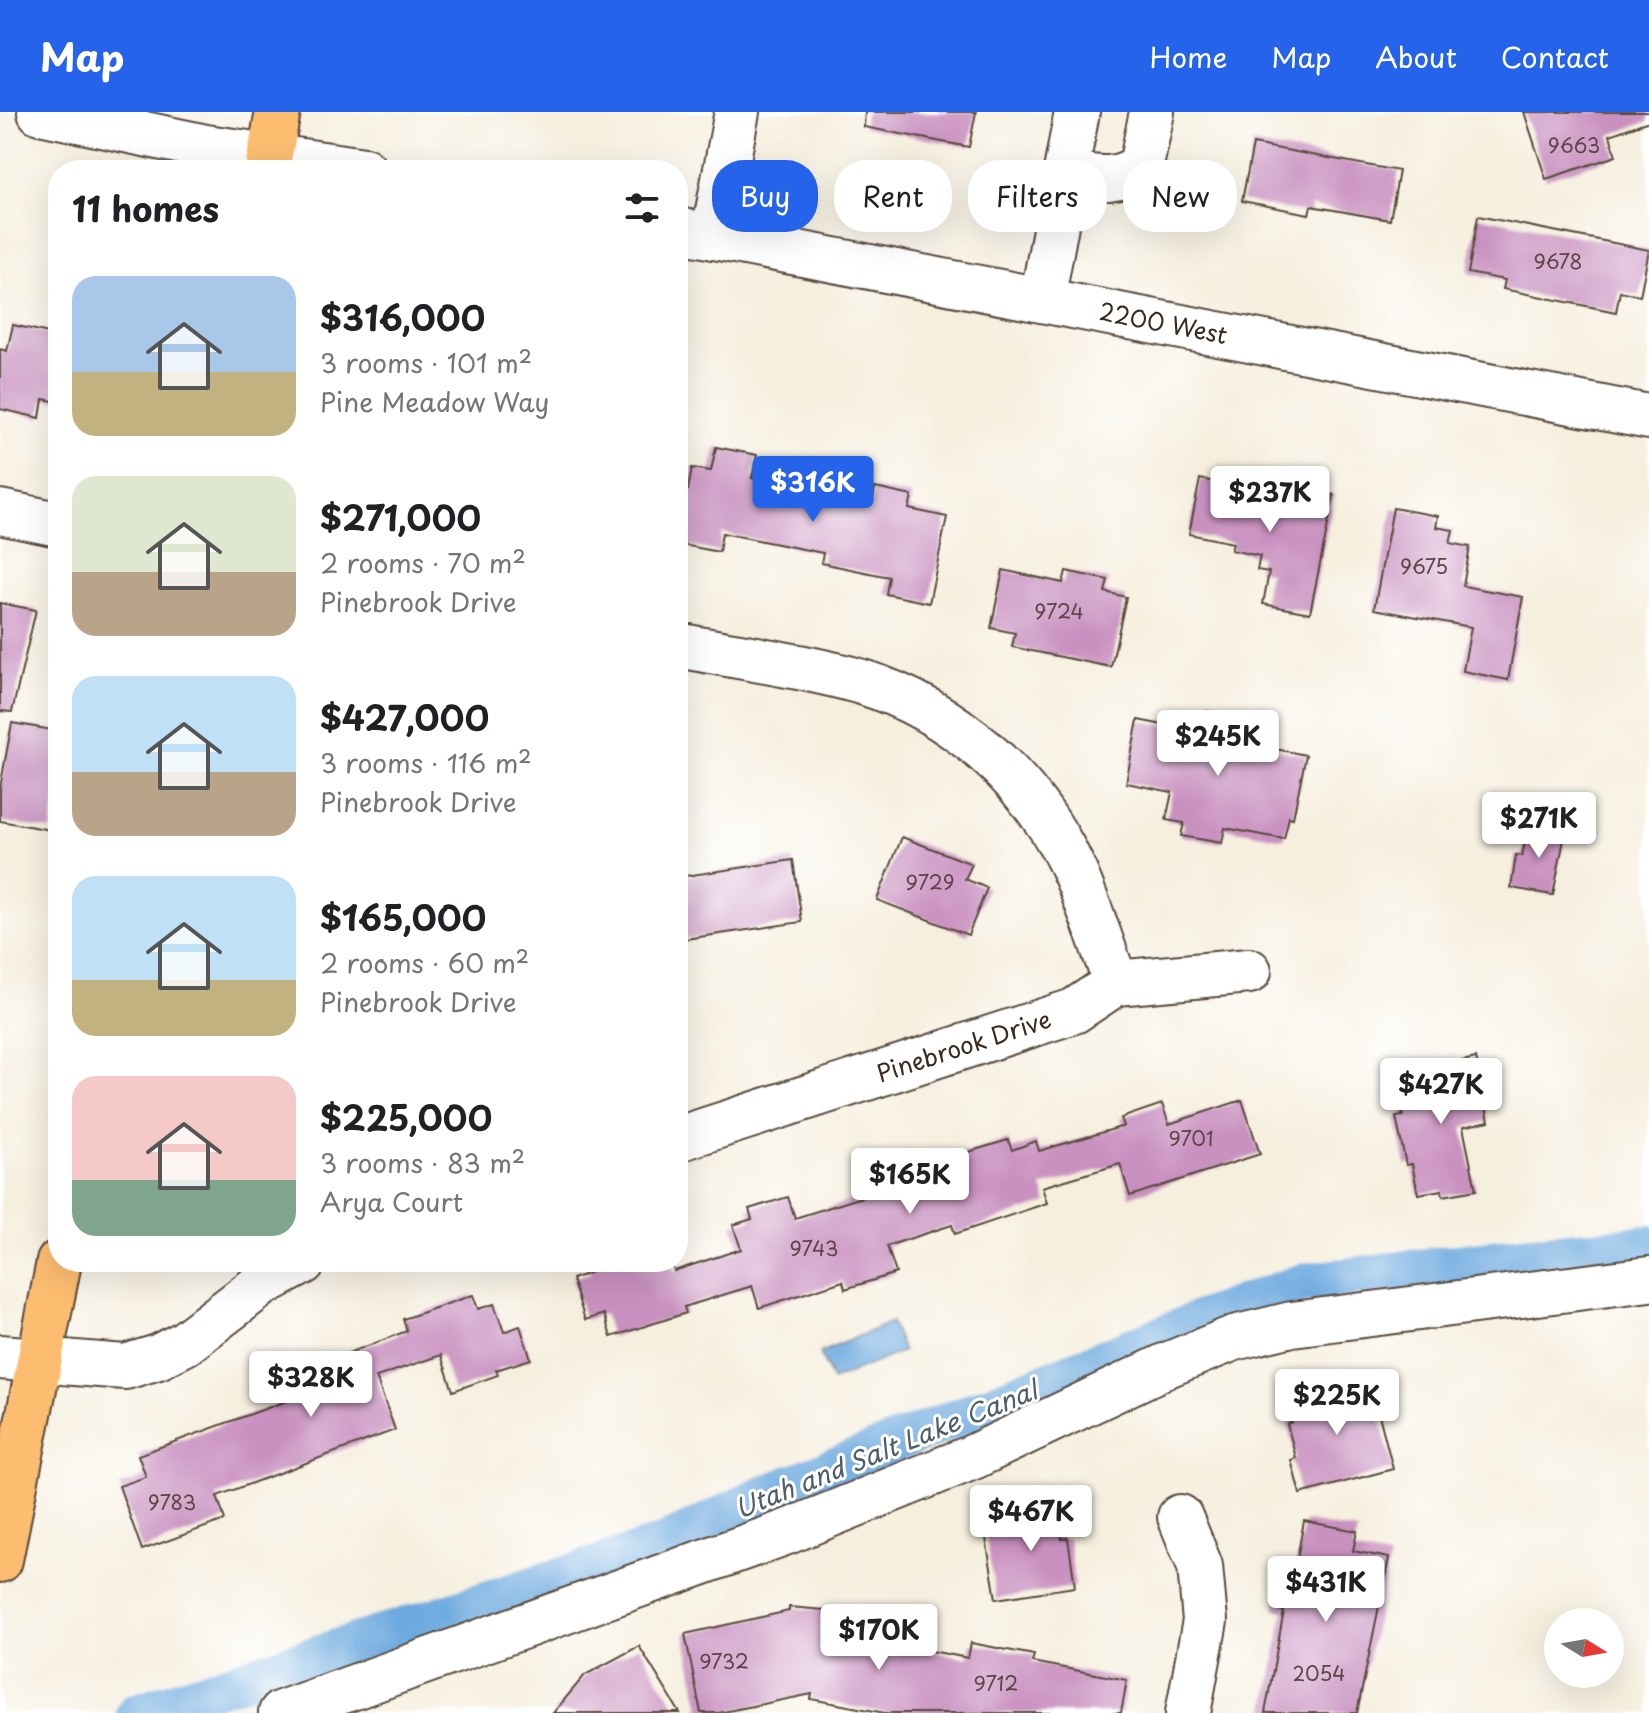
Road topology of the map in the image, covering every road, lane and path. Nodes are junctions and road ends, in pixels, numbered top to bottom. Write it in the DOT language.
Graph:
graph roads {
  1 [pos="40,112"];
  2 [pos="278,112"];
  3 [pos="737,112"];
  4 [pos="1077,112"];
  5 [pos="1152,112"];
  6 [pos="256,160"];
  7 [pos="269,160"];
  8 [pos="1068,160"];
  9 [pos="1107,179"];
  10 [pos="1054,232"];
  11 [pos="696,234"];
  12 [pos="1042,300"];
  13 [pos="1649,417"];
  14 [pos="0,512"];
  15 [pos="48,522"];
  16 [pos="688,647"];
  17 [pos="1249,971"];
  18 [pos="1116,983"];
  19 [pos="688,1136"];
  20 [pos="55,1272"];
  21 [pos="284,1272"];
  22 [pos="1649,1279"];
  23 [pos="20,1358"];
  24 [pos="1180,1517"];
  25 [pos="0,1560"];
  26 [pos="281,1713"];
  27 [pos="1188,1713"];
  1 -- 6 [label="street"];
  2 -- 7 [label="main road"];
  3 -- 11 [label="street"];
  4 -- 8 [label="street"];
  5 -- 9 [label="street"];
  10 -- 12 [label="street"];
  11 -- 12 [label="street, 2200 West"];
  12 -- 13 [label="street, 2200 West"];
  14 -- 15 [label="street"];
  16 -- 18 [label="street"];
  17 -- 18 [label="street, Pinebrook Drive"];
  18 -- 19 [label="street, Pinebrook Drive"];
  20 -- 23 [label="main road"];
  21 -- 23 [label="street"];
  22 -- 26 [label="street"];
  23 -- 25 [label="main road"];
  24 -- 27 [label="street"];
}
